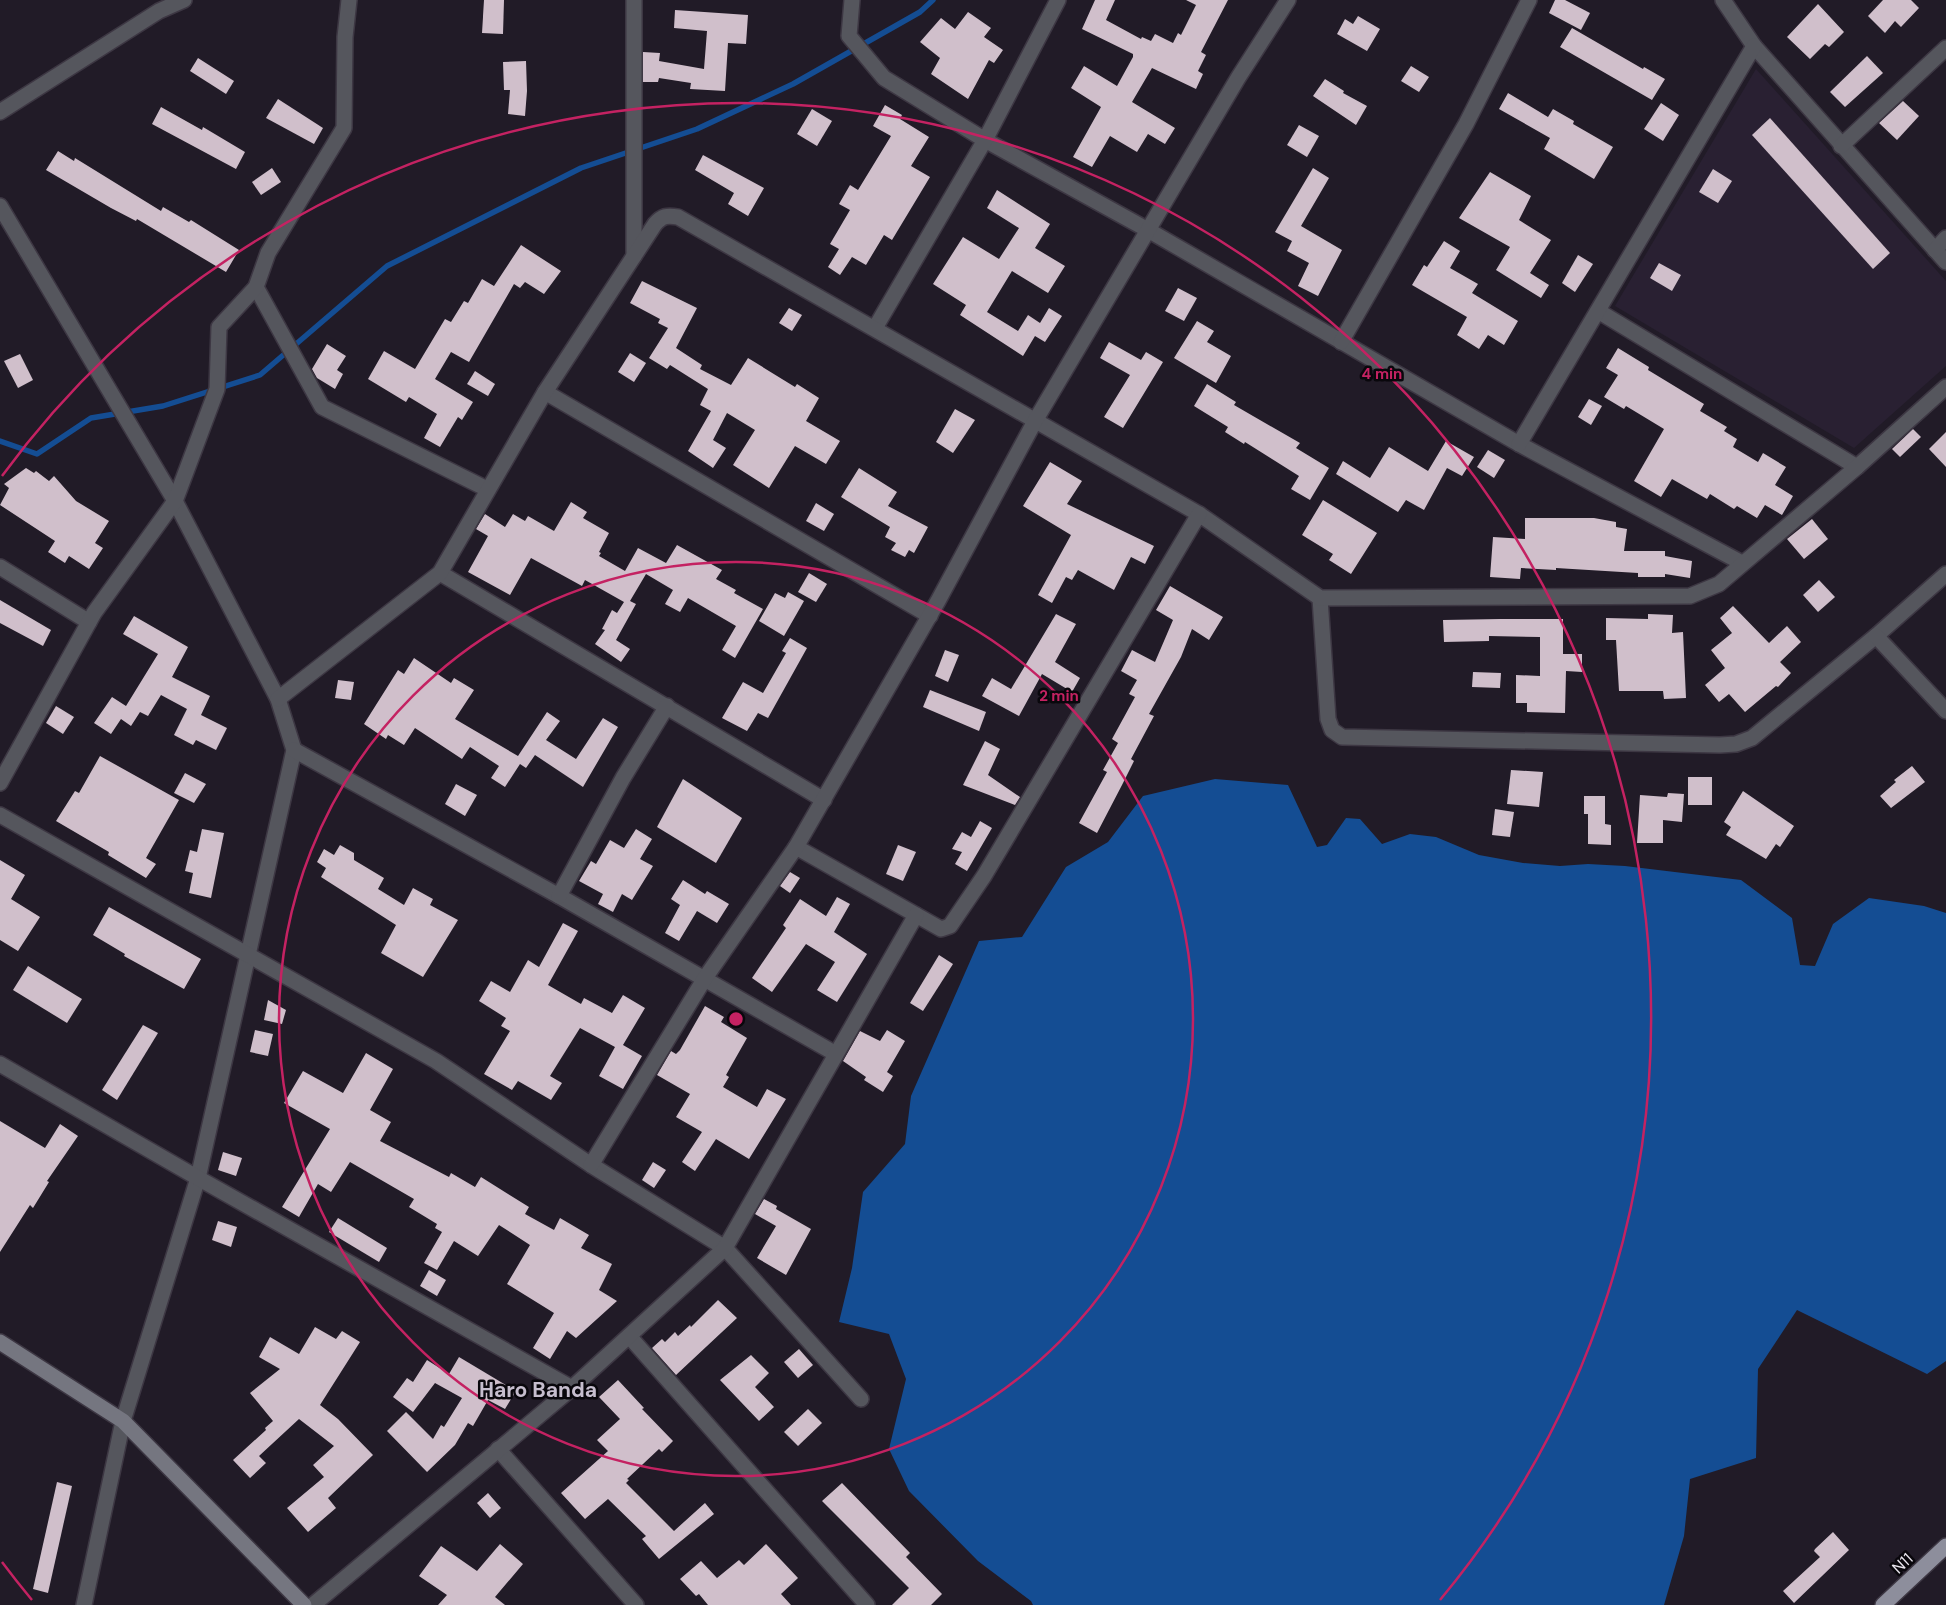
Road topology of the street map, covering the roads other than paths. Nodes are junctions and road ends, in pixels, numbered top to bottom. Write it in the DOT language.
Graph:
graph roads {
  1 [pos="184,0"];
  2 [pos="350,0"];
  3 [pos="634,0"];
  4 [pos="852,0"];
  5 [pos="1058,0"];
  6 [pos="1288,0"];
  7 [pos="1529,0"];
  8 [pos="1723,0"];
  9 [pos="156,5"];
  10 [pos="1754,46"];
  11 [pos="1946,48"];
  12 [pos="0,112"];
  13 [pos="985,140"];
  14 [pos="1841,146"];
  15 [pos="0,206"];
  16 [pos="1148,230"];
  17 [pos="1946,238"];
  18 [pos="1936,250"];
  19 [pos="634,256"];
  20 [pos="1946,262"];
  21 [pos="256,287"];
  22 [pos="1598,311"];
  23 [pos="875,328"];
  24 [pos="1341,342"];
  25 [pos="1946,387"];
  26 [pos="545,392"];
  27 [pos="1035,421"];
  28 [pos="1518,444"];
  29 [pos="1856,467"];
  30 [pos="487,489"];
  31 [pos="175,501"];
  32 [pos="1199,514"];
  33 [pos="1742,563"];
  34 [pos="0,567"];
  35 [pos="440,573"];
  36 [pos="1946,574"];
  37 [pos="1320,598"];
  38 [pos="930,616"];
  39 [pos="88,622"];
  40 [pos="1876,636"];
  41 [pos="278,699"];
  42 [pos="667,706"];
  43 [pos="1946,711"];
  44 [pos="294,750"];
  45 [pos="0,783"];
  46 [pos="824,800"];
  47 [pos="0,815"];
  48 [pos="796,848"];
  49 [pos="559,896"];
  50 [pos="916,915"];
  51 [pos="248,955"];
  52 [pos="704,978"];
  53 [pos="836,1054"];
  54 [pos="0,1064"];
  55 [pos="591,1165"];
  56 [pos="198,1178"];
  57 [pos="725,1248"];
  58 [pos="629,1336"];
  59 [pos="0,1342"];
  60 [pos="572,1388"];
  61 [pos="861,1400"];
  62 [pos="123,1421"];
  63 [pos="498,1449"];
  64 [pos="1946,1546"];
  65 [pos="84,1605"];
  66 [pos="304,1605"];
  67 [pos="313,1605"];
  68 [pos="636,1605"];
  69 [pos="867,1605"];
  70 [pos="1883,1605"];
  1 -- 9 [label="street"];
  2 -- 21 [label="street"];
  3 -- 19 [label="street"];
  4 -- 13 [label="street"];
  5 -- 13 [label="street"];
  6 -- 16 [label="street"];
  7 -- 24 [label="street"];
  8 -- 10 [label="street"];
  9 -- 12 [label="street"];
  10 -- 14 [label="street"];
  10 -- 22 [label="street"];
  11 -- 14 [label="street"];
  13 -- 16 [label="street"];
  13 -- 23 [label="street"];
  14 -- 18 [label="street"];
  15 -- 31 [label="street"];
  16 -- 24 [label="street"];
  16 -- 27 [label="street"];
  17 -- 18 [label="street"];
  18 -- 20 [label="street"];
  19 -- 23 [label="street"];
  19 -- 26 [label="street"];
  21 -- 30 [label="street"];
  21 -- 31 [label="street"];
  22 -- 28 [label="street"];
  22 -- 29 [label="street"];
  23 -- 27 [label="street"];
  24 -- 28 [label="street"];
  25 -- 29 [label="street"];
  26 -- 30 [label="street"];
  26 -- 38 [label="street"];
  27 -- 32 [label="street"];
  27 -- 38 [label="street"];
  28 -- 33 [label="street"];
  29 -- 33 [label="street"];
  30 -- 35 [label="street"];
  31 -- 39 [label="street"];
  31 -- 41 [label="street"];
  32 -- 37 [label="street"];
  32 -- 50 [label="street"];
  33 -- 37 [label="street"];
  34 -- 39 [label="street"];
  35 -- 41 [label="street"];
  35 -- 42 [label="street"];
  36 -- 40 [label="street"];
  37 -- 40 [label="street"];
  38 -- 46 [label="street"];
  39 -- 45 [label="street"];
  40 -- 43 [label="street"];
  41 -- 44 [label="street"];
  42 -- 46 [label="street"];
  42 -- 49 [label="street"];
  44 -- 49 [label="street"];
  44 -- 51 [label="street"];
  46 -- 48 [label="street"];
  47 -- 51 [label="street"];
  48 -- 50 [label="street"];
  48 -- 52 [label="street"];
  49 -- 52 [label="street"];
  50 -- 53 [label="street"];
  51 -- 55 [label="street"];
  51 -- 56 [label="street"];
  52 -- 53 [label="street"];
  52 -- 55 [label="street"];
  53 -- 57 [label="street"];
  54 -- 56 [label="street"];
  55 -- 57 [label="street"];
  56 -- 60 [label="street"];
  56 -- 62 [label="street"];
  57 -- 58 [label="street"];
  57 -- 61 [label="street"];
  58 -- 60 [label="street"];
  58 -- 69 [label="street"];
  59 -- 62 [label="street"];
  60 -- 63 [label="street"];
  62 -- 65 [label="street"];
  62 -- 66 [label="street"];
  63 -- 67 [label="street"];
  63 -- 68 [label="street"];
  64 -- 70 [label="main road, N11"];
}
